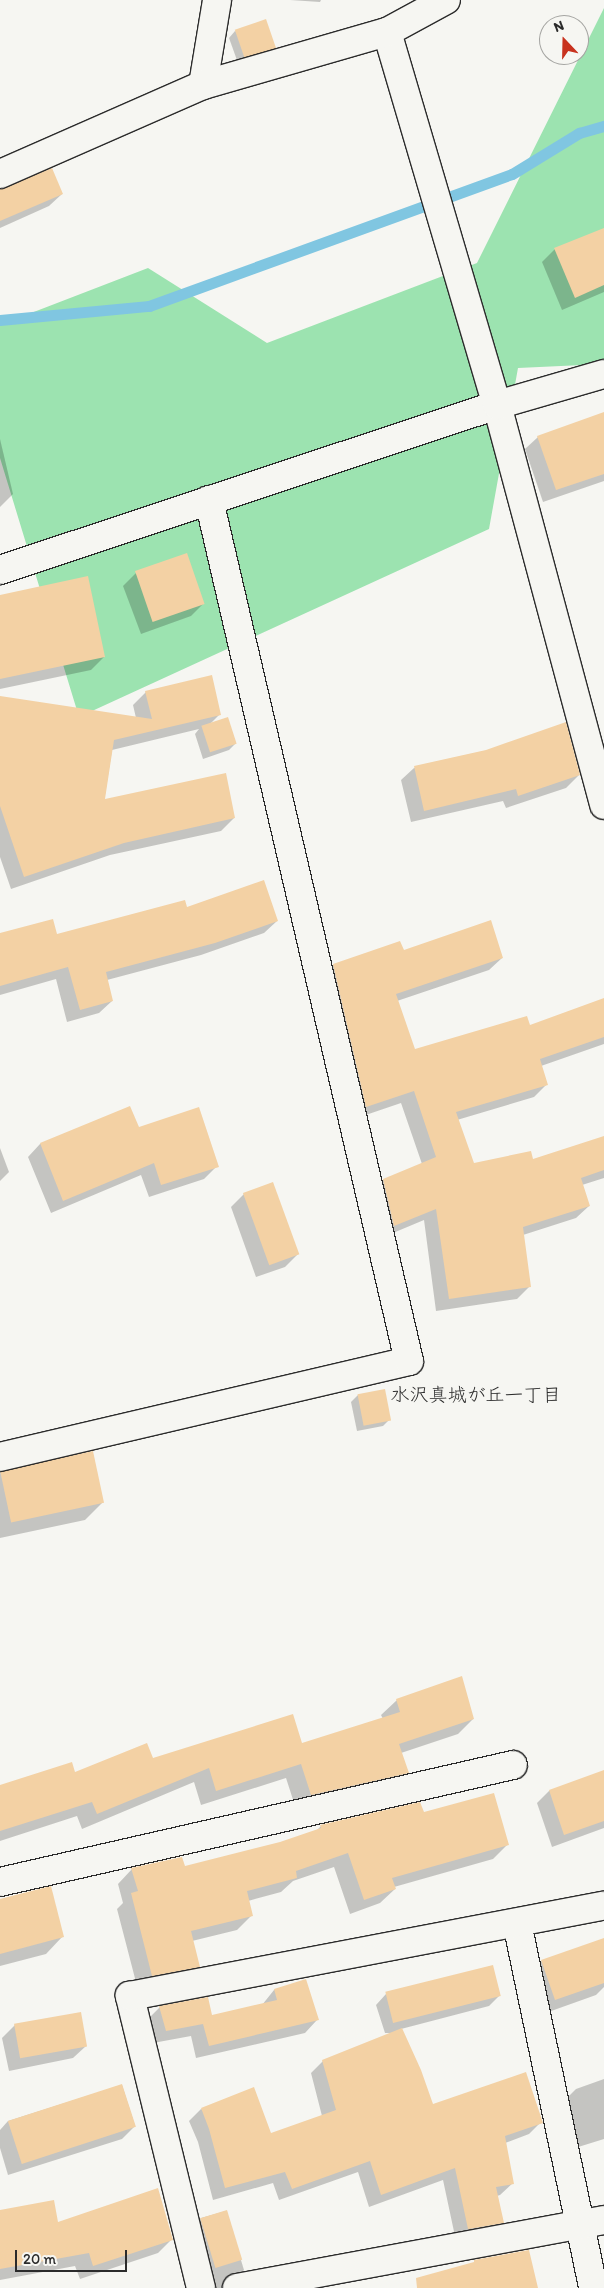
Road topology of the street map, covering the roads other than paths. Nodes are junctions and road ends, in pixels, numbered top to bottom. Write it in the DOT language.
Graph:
graph roads {
  1 [pos="217,0"];
  2 [pos="446,0"];
  3 [pos="387,32"];
  4 [pos="203,85"];
  5 [pos="0,174"];
  6 [pos="604,374"];
  7 [pos="497,406"];
  8 [pos="208,500"];
  9 [pos="0,570"];
  10 [pos="604,805"];
  11 [pos="0,1457"];
  12 [pos="513,1765"];
  13 [pos="0,1882"];
  14 [pos="604,1906"];
  15 [pos="517,1923"];
  16 [pos="592,2222"];
  17 [pos="318,2280"];
  18 [pos="201,2288"];
  19 [pos="237,2288"];
  20 [pos="593,2288"];
  1 -- 4 [label="street"];
  2 -- 3 [label="street"];
  3 -- 4 [label="street"];
  3 -- 7 [label="street"];
  4 -- 5 [label="street"];
  6 -- 7 [label="street"];
  7 -- 8 [label="street"];
  7 -- 10 [label="street"];
  8 -- 9 [label="street"];
  8 -- 11 [label="street"];
  12 -- 13 [label="street"];
  14 -- 15 [label="street"];
  15 -- 16 [label="street"];
  15 -- 18 [label="street"];
  16 -- 17 [label="street"];
  16 -- 20 [label="street"];
  17 -- 19 [label="street"];
}
